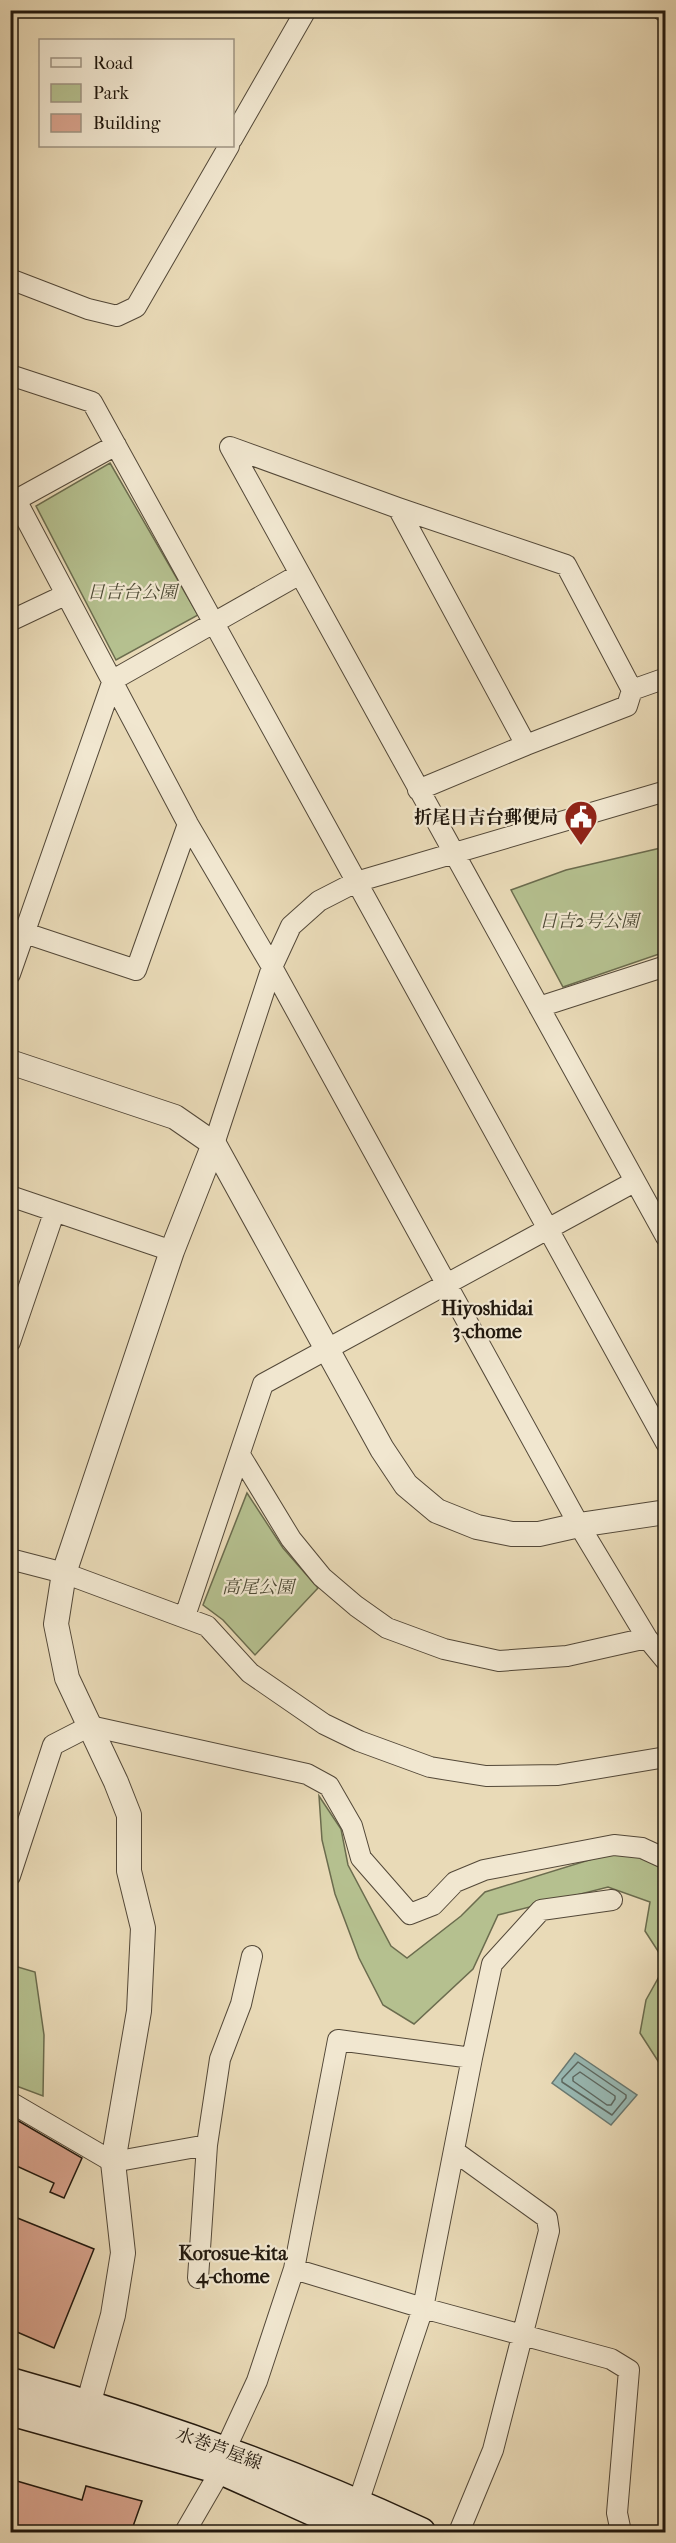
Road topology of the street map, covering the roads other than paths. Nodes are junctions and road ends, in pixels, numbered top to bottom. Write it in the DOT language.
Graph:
graph roads {
  1 [pos="306,10"];
  2 [pos="662,10"];
  3 [pos="666,14"];
  4 [pos="234,136"];
  5 [pos="228,147"];
  6 [pos="10,279"];
  7 [pos="10,375"];
  8 [pos="116,446"];
  9 [pos="13,500"];
  10 [pos="398,508"];
  11 [pos="300,574"];
  12 [pos="65,595"];
  13 [pos="10,621"];
  14 [pos="215,622"];
  15 [pos="666,678"];
  16 [pos="113,680"];
  17 [pos="632,690"];
  18 [pos="525,745"];
  19 [pos="418,790"];
  20 [pos="666,791"];
  21 [pos="188,824"];
  22 [pos="454,853"];
  23 [pos="356,882"];
  24 [pos="18,930"];
  25 [pos="666,966"];
  26 [pos="272,967"];
  27 [pos="10,974"];
  28 [pos="539,1007"];
  29 [pos="10,1062"];
  30 [pos="214,1144"];
  31 [pos="634,1182"];
  32 [pos="10,1196"];
  33 [pos="54,1212"];
  34 [pos="547,1229"];
  35 [pos="666,1237"];
  36 [pos="172,1251"];
  37 [pos="448,1285"];
  38 [pos="10,1342"];
  39 [pos="328,1348"];
  40 [pos="666,1443"];
  41 [pos="240,1455"];
  42 [pos="666,1512"];
  43 [pos="579,1525"];
  44 [pos="10,1559"];
  45 [pos="64,1573"];
  46 [pos="184,1616"];
  47 [pos="647,1638"];
  48 [pos="666,1661"];
  49 [pos="90,1726"];
  50 [pos="666,1757"];
  51 [pos="666,1859"];
  52 [pos="10,1876"];
  53 [pos="612,1900"];
  54 [pos="252,1956"];
  55 [pos="472,2058"];
  56 [pos="10,2102"];
  57 [pos="207,2145"];
  58 [pos="454,2151"];
  59 [pos="113,2162"];
  60 [pos="294,2269"];
  61 [pos="198,2278"];
  62 [pos="423,2308"];
  63 [pos="524,2335"];
  64 [pos="10,2382"];
  65 [pos="89,2404"];
  66 [pos="10,2411"];
  67 [pos="81,2431"];
  68 [pos="223,2460"];
  69 [pos="358,2503"];
  70 [pos="185,2532"];
  71 [pos="359,2532"];
  72 [pos="421,2532"];
  73 [pos="459,2532"];
  74 [pos="621,2532"];
  1 -- 4 [label="street"];
  2 -- 3 [label="street"];
  5 -- 6 [label="street"];
  7 -- 8 [label="street"];
  8 -- 9 [label="street"];
  8 -- 14 [label="street"];
  9 -- 12 [label="street"];
  10 -- 11 [label="street"];
  10 -- 17 [label="street"];
  10 -- 18 [label="street"];
  11 -- 14 [label="street"];
  11 -- 19 [label="street"];
  12 -- 13 [label="street"];
  12 -- 16 [label="street"];
  14 -- 16 [label="street"];
  14 -- 23 [label="street"];
  15 -- 17 [label="street"];
  16 -- 21 [label="street"];
  16 -- 24 [label="street"];
  17 -- 18 [label="street"];
  18 -- 19 [label="street"];
  19 -- 22 [label="street"];
  20 -- 22 [label="street"];
  21 -- 24 [label="street"];
  21 -- 26 [label="street"];
  22 -- 23 [label="street"];
  22 -- 28 [label="street"];
  23 -- 26 [label="street"];
  23 -- 34 [label="street"];
  24 -- 27 [label="street"];
  25 -- 28 [label="street"];
  26 -- 30 [label="street"];
  26 -- 37 [label="street"];
  28 -- 31 [label="street"];
  29 -- 30 [label="street"];
  30 -- 36 [label="street"];
  30 -- 39 [label="street"];
  31 -- 34 [label="street"];
  31 -- 35 [label="street"];
  32 -- 33 [label="street"];
  33 -- 36 [label="street"];
  33 -- 38 [label="street"];
  34 -- 37 [label="street"];
  34 -- 40 [label="street"];
  36 -- 45 [label="street"];
  37 -- 39 [label="street"];
  37 -- 43 [label="street"];
  39 -- 41 [label="street"];
  39 -- 43 [label="street"];
  41 -- 46 [label="street"];
  41 -- 47 [label="street"];
  42 -- 43 [label="street"];
  43 -- 47 [label="street"];
  44 -- 45 [label="street"];
  45 -- 46 [label="street"];
  45 -- 49 [label="street"];
  46 -- 50 [label="street"];
  47 -- 48 [label="street"];
  49 -- 51 [label="street"];
  49 -- 52 [label="street"];
  49 -- 59 [label="street"];
  53 -- 55 [label="street"];
  54 -- 57 [label="street"];
  55 -- 58 [label="street"];
  55 -- 60 [label="street"];
  56 -- 59 [label="street"];
  57 -- 59 [label="street"];
  57 -- 61 [label="street"];
  58 -- 62 [label="street"];
  58 -- 63 [label="street"];
  59 -- 65 [label="street"];
  60 -- 62 [label="street"];
  60 -- 68 [label="street"];
  62 -- 63 [label="street"];
  62 -- 69 [label="street"];
  63 -- 73 [label="street"];
  63 -- 74 [label="street"];
  64 -- 65 [label="main road, 水巻芦屋線"];
  65 -- 67 [label="street"];
  65 -- 68 [label="main road, 水巻芦屋線"];
  66 -- 67 [label="main road, 水巻芦屋線"];
  67 -- 68 [label="main road, 水巻芦屋線"];
  68 -- 69 [label="main road, 水巻芦屋線"];
  68 -- 70 [label="street"];
  68 -- 71 [label="main road, 水巻芦屋線"];
  69 -- 72 [label="main road, 水巻芦屋線"];
}
